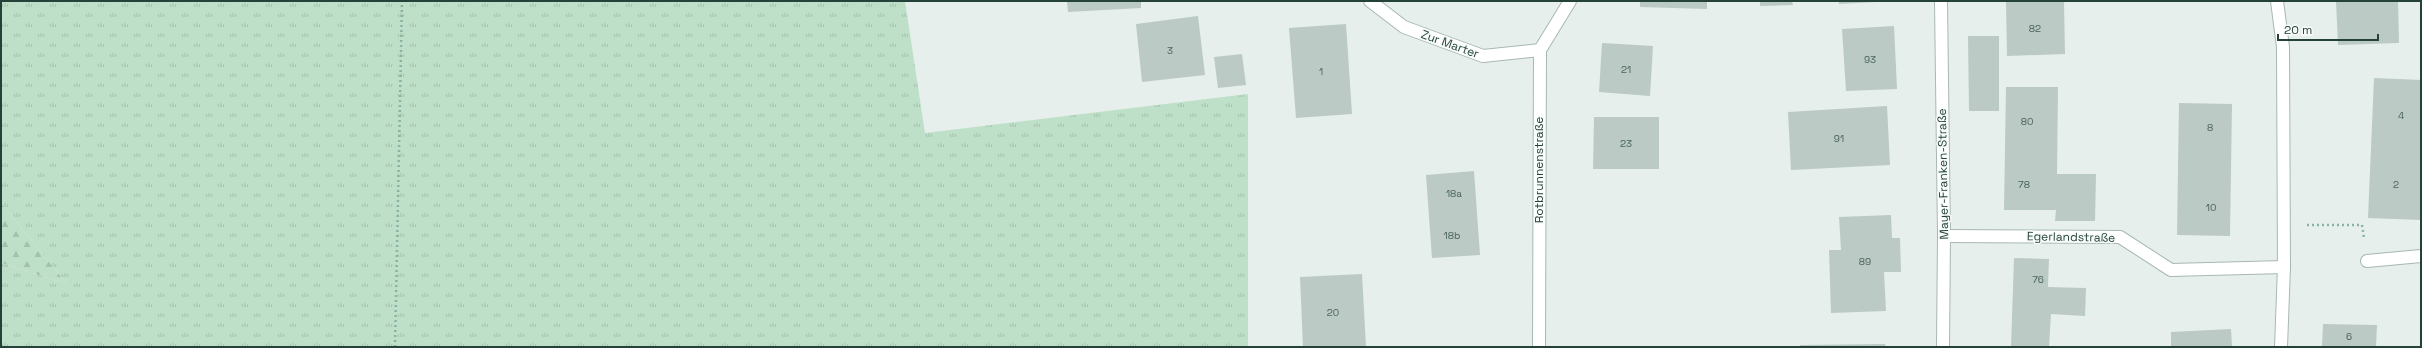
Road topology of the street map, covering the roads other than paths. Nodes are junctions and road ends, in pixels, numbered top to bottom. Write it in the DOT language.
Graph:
graph roads {
  1 [pos="1370,1"];
  2 [pos="1570,1"];
  3 [pos="1941,1"];
  4 [pos="2277,1"];
  5 [pos="1540,50"];
  6 [pos="1944,236"];
  7 [pos="2421,256"];
  8 [pos="2367,261"];
  9 [pos="2284,267"];
  10 [pos="1539,347"];
  11 [pos="1943,347"];
  12 [pos="2282,347"];
  1 -- 5 [label="street, Zur Marter"];
  2 -- 5 [label="street"];
  3 -- 6 [label="street, Mayer-Franken-Straße"];
  4 -- 9 [label="street"];
  5 -- 10 [label="street, Rotbrunnenstraße"];
  6 -- 9 [label="street, Egerlandstraße"];
  6 -- 11 [label="street, Mayer-Franken-Straße"];
  7 -- 8 [label="street"];
  9 -- 12 [label="street"];
}
